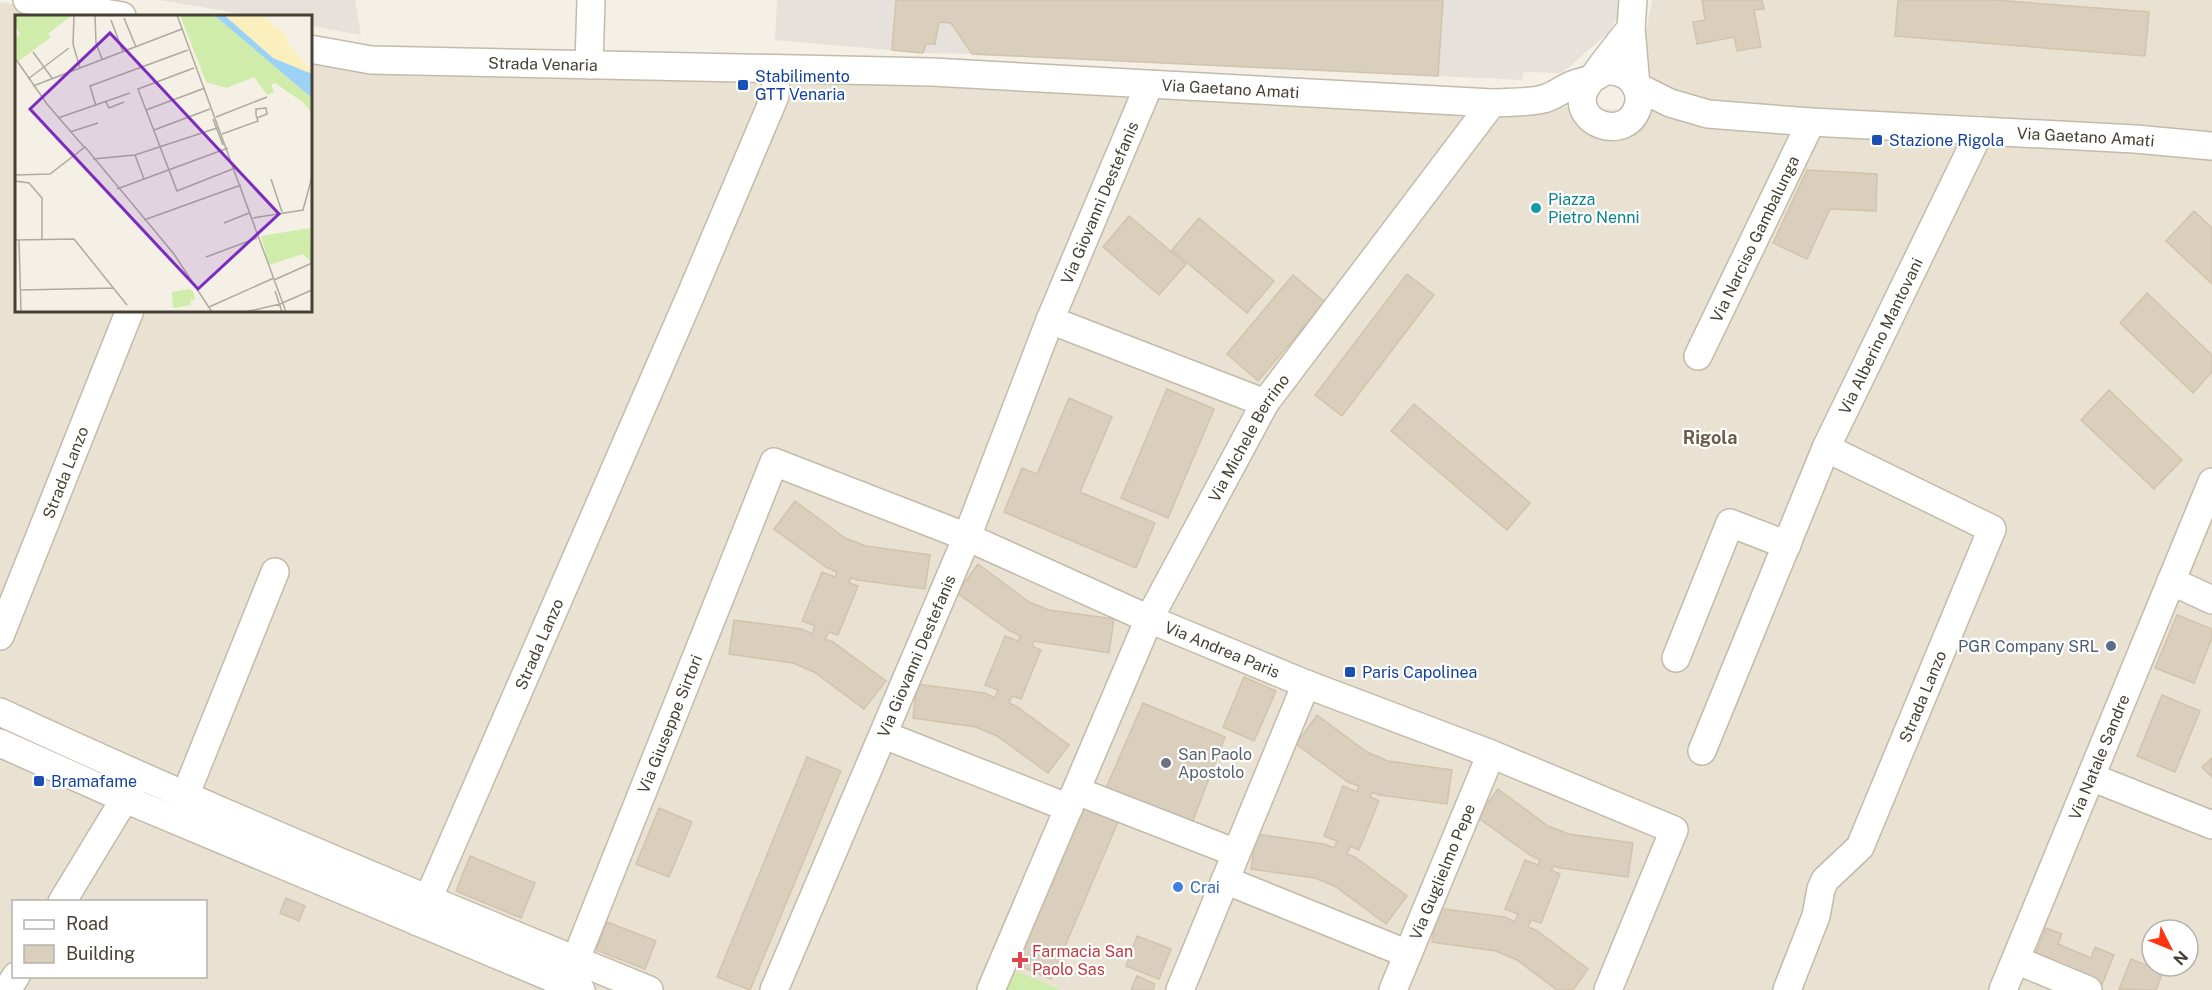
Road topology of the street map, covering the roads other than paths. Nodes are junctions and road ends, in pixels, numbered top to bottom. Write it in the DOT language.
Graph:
graph roads {
  1 [pos="27,0"];
  2 [pos="591,0"];
  3 [pos="1633,0"];
  4 [pos="116,15"];
  5 [pos="1631,28"];
  6 [pos="312,49"];
  7 [pos="589,65"];
  8 [pos="776,69"];
  9 [pos="917,72"];
  10 [pos="1592,78"];
  11 [pos="1149,86"];
  12 [pos="1636,86"];
  13 [pos="1544,99"];
  14 [pos="1492,103"];
  15 [pos="1586,112"];
  16 [pos="1708,114"];
  17 [pos="1629,120"];
  18 [pos="1811,122"];
  19 [pos="1980,131"];
  20 [pos="2212,146"];
  21 [pos="129,312"];
  22 [pos="1050,320"];
  23 [pos="1698,356"];
  24 [pos="1265,404"];
  25 [pos="1826,448"];
  26 [pos="774,462"];
  27 [pos="2212,482"];
  28 [pos="967,537"];
  29 [pos="1787,545"];
  30 [pos="274,572"];
  31 [pos="2171,581"];
  32 [pos="2212,600"];
  33 [pos="1149,619"];
  34 [pos="0,636"];
  35 [pos="1676,658"];
  36 [pos="1306,684"];
  37 [pos="0,712"];
  38 [pos="884,735"];
  39 [pos="0,743"];
  40 [pos="1701,751"];
  41 [pos="1491,754"];
  42 [pos="138,776"];
  43 [pos="2091,777"];
  44 [pos="185,796"];
  45 [pos="125,799"];
  46 [pos="1073,800"];
  47 [pos="2212,825"];
  48 [pos="1236,853"];
  49 [pos="1225,880"];
  50 [pos="63,900"];
  51 [pos="423,911"];
  52 [pos="1408,954"];
  53 [pos="2016,960"];
  54 [pos="575,978"];
  55 [pos="649,990"];
  56 [pos="774,990"];
  57 [pos="992,990"];
  58 [pos="1180,990"];
  59 [pos="1393,990"];
  60 [pos="1608,990"];
  61 [pos="1787,990"];
  62 [pos="2004,990"];
  63 [pos="2088,990"];
  1 -- 4 [label="street"];
  2 -- 7 [label="street"];
  3 -- 5 [label="street"];
  5 -- 10 [label="street"];
  5 -- 12 [label="street"];
  6 -- 7 [label="street, Strada Venaria"];
  7 -- 8 [label="street, Strada Venaria"];
  8 -- 9 [label="street, Strada Venaria"];
  8 -- 51 [label="street, Strada Lanzo"];
  9 -- 11 [label="street, Via Gaetano Amati"];
  10 -- 12 [label="street"];
  10 -- 13 [label="street, Via Gaetano Amati"];
  10 -- 15 [label="street"];
  11 -- 14 [label="street, Via Gaetano Amati"];
  11 -- 22 [label="street, Via Giovanni Destefanis"];
  12 -- 16 [label="street, Via Gaetano Amati"];
  12 -- 17 [label="street"];
  13 -- 14 [label="street, Via Gaetano Amati"];
  13 -- 15 [label="street, Via Gaetano Amati"];
  14 -- 24 [label="street, Via Michele Berrino"];
  15 -- 17 [label="street"];
  16 -- 17 [label="street, Via Gaetano Amati"];
  16 -- 18 [label="street, Via Gaetano Amati"];
  18 -- 19 [label="street, Via Gaetano Amati"];
  18 -- 23 [label="street, Via Narciso Gambalunga"];
  19 -- 20 [label="street, Via Gaetano Amati"];
  19 -- 25 [label="street, Via Alberino Mantovani"];
  21 -- 34 [label="street, Strada Lanzo"];
  22 -- 24 [label="street"];
  22 -- 28 [label="street, Via Giovanni Destefanis"];
  24 -- 33 [label="street, Via Michele Berrino"];
  25 -- 29 [label="street, Via Alberino Mantovani"];
  25 -- 61 [label="street, Strada Lanzo"];
  26 -- 28 [label="street, Via Andrea Paris"];
  26 -- 54 [label="street, Via Giuseppe Sirtori"];
  27 -- 31 [label="street, Via Natale Sandre"];
  28 -- 33 [label="street, Via Andrea Paris"];
  28 -- 38 [label="street, Via Giovanni Destefanis"];
  29 -- 35 [label="street"];
  29 -- 40 [label="street, Via Alberino Mantovani"];
  30 -- 44 [label="street"];
  31 -- 32 [label="street"];
  31 -- 43 [label="street, Via Natale Sandre"];
  33 -- 36 [label="street, Via Andrea Paris"];
  33 -- 46 [label="street, Via Michele Berrino"];
  36 -- 41 [label="street, Via Andrea Paris"];
  36 -- 48 [label="street"];
  37 -- 42 [label="street"];
  38 -- 46 [label="street"];
  38 -- 56 [label="street, Via Giovanni Destefanis"];
  39 -- 45 [label="street"];
  41 -- 52 [label="street, Via Guglielmo Pepe"];
  41 -- 60 [label="street, Via Andrea Paris"];
  42 -- 44 [label="street"];
  42 -- 45 [label="street"];
  43 -- 47 [label="street"];
  43 -- 53 [label="street, Via Natale Sandre"];
  44 -- 51 [label="street"];
  45 -- 50 [label="street"];
  45 -- 51 [label="street"];
  46 -- 48 [label="street"];
  46 -- 57 [label="street, Via Michele Berrino"];
  48 -- 49 [label="street"];
  49 -- 52 [label="street"];
  49 -- 58 [label="street"];
  51 -- 54 [label="street"];
  52 -- 59 [label="street, Via Guglielmo Pepe"];
  53 -- 62 [label="street"];
  53 -- 63 [label="street"];
  54 -- 55 [label="street"];
}
